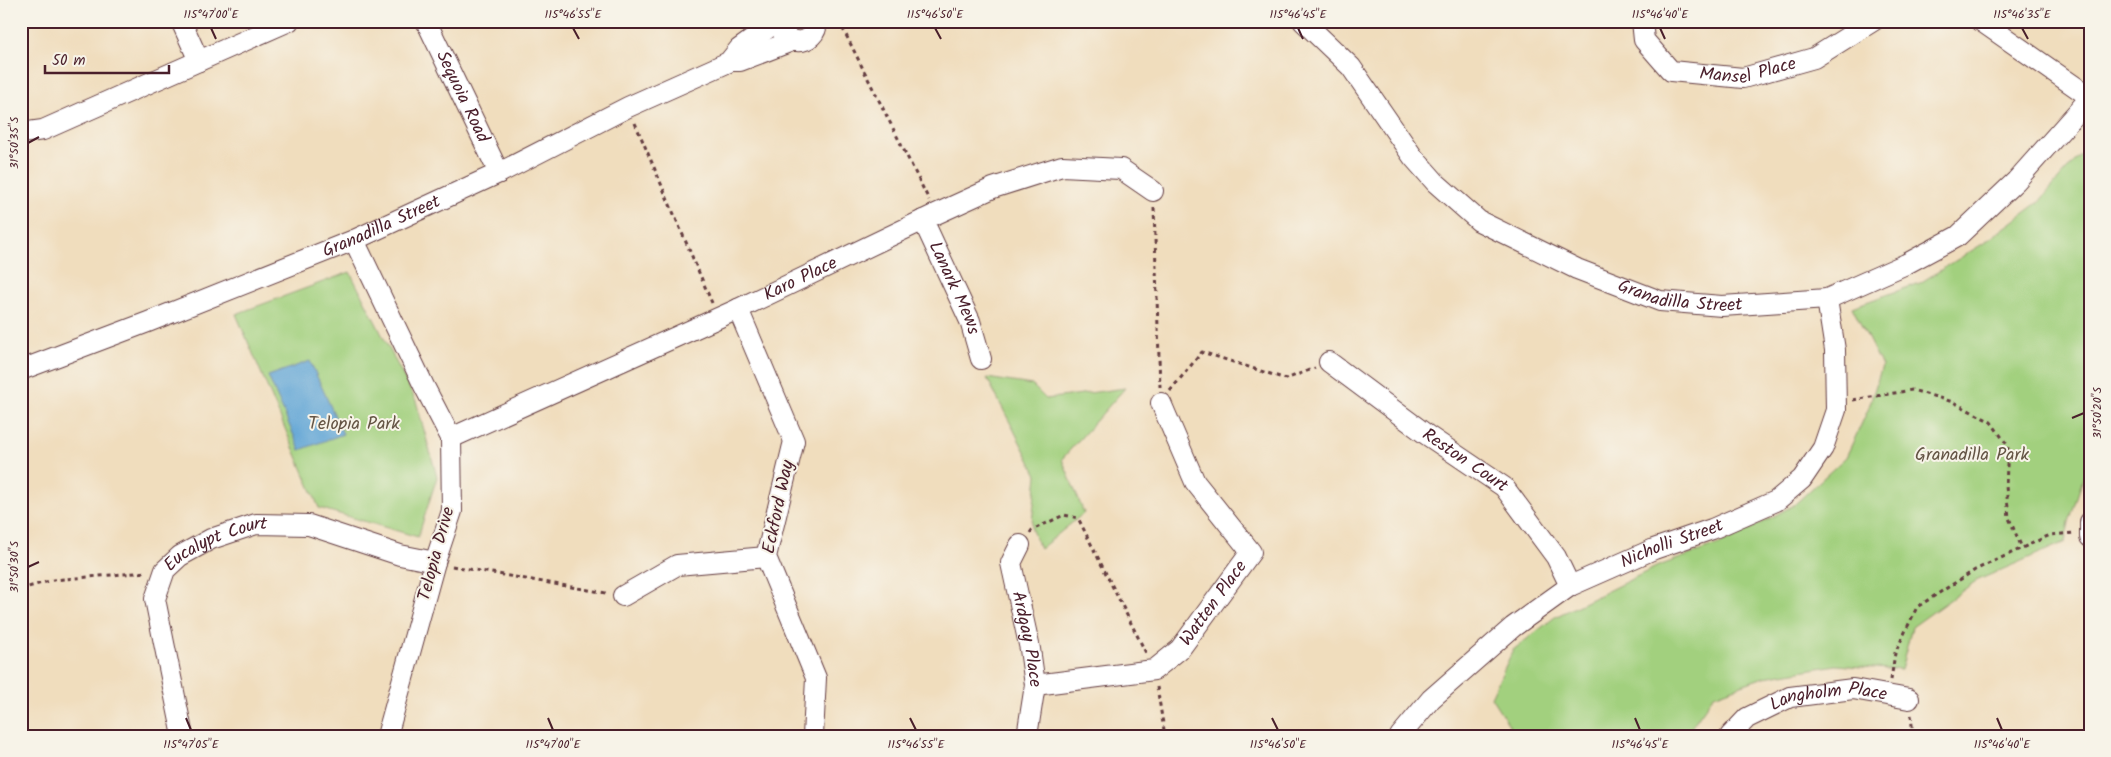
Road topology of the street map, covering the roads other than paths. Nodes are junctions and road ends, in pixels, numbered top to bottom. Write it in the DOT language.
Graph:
graph roads {
  1 [pos="181,21"];
  2 [pos="289,21"];
  3 [pos="426,21"];
  4 [pos="779,21"];
  5 [pos="1303,21"];
  6 [pos="1642,21"];
  7 [pos="1874,21"];
  8 [pos="1981,21"];
  9 [pos="821,24"];
  10 [pos="792,41"];
  11 [pos="199,61"];
  12 [pos="731,61"];
  13 [pos="2090,98"];
  14 [pos="21,133"];
  15 [pos="498,173"];
  16 [pos="1153,191"];
  17 [pos="929,217"];
  18 [pos="354,240"];
  19 [pos="1828,300"];
  20 [pos="738,309"];
  21 [pos="981,359"];
  22 [pos="1329,362"];
  23 [pos="21,370"];
  24 [pos="1160,403"];
  25 [pos="451,438"];
  26 [pos="1020,545"];
  27 [pos="766,557"];
  28 [pos="435,562"];
  29 [pos="1570,586"];
  30 [pos="623,596"];
  31 [pos="1035,685"];
  32 [pos="1910,699"];
  33 [pos="183,736"];
  34 [pos="387,736"];
  35 [pos="813,736"];
  36 [pos="1027,736"];
  37 [pos="1400,736"];
  38 [pos="1730,736"];
  1 -- 11 [label="street"];
  2 -- 11 [label="street"];
  3 -- 15 [label="street, Sequoia Road"];
  4 -- 10 [label="street"];
  4 -- 12 [label="street, Granadilla Street"];
  5 -- 19 [label="street, Granadilla Street"];
  6 -- 7 [label="street, Mansel Place"];
  8 -- 13 [label="street"];
  9 -- 10 [label="street, Granadilla Street"];
  10 -- 12 [label="street, Granadilla Street"];
  11 -- 14 [label="street"];
  12 -- 15 [label="street, Granadilla Street"];
  13 -- 19 [label="street, Granadilla Street"];
  15 -- 18 [label="street, Granadilla Street"];
  16 -- 17 [label="street, Karo Place"];
  17 -- 20 [label="street, Karo Place"];
  17 -- 21 [label="street, Lanark Mews"];
  18 -- 23 [label="street, Granadilla Street"];
  18 -- 25 [label="street, Telopia Drive"];
  19 -- 29 [label="street, Nicholli Street"];
  20 -- 25 [label="street, Karo Place"];
  20 -- 27 [label="street, Eckford Way"];
  22 -- 29 [label="street, Reston Court"];
  24 -- 31 [label="street, Watten Place"];
  25 -- 28 [label="street, Telopia Drive"];
  26 -- 31 [label="street, Ardgay Place"];
  27 -- 30 [label="street"];
  27 -- 35 [label="street, Eckford Way"];
  28 -- 33 [label="street, Eucalypt Court"];
  28 -- 34 [label="street, Telopia Drive"];
  29 -- 37 [label="street, Nicholli Street"];
  31 -- 36 [label="street, Ardgay Place"];
  32 -- 38 [label="street, Langholm Place"];
}
